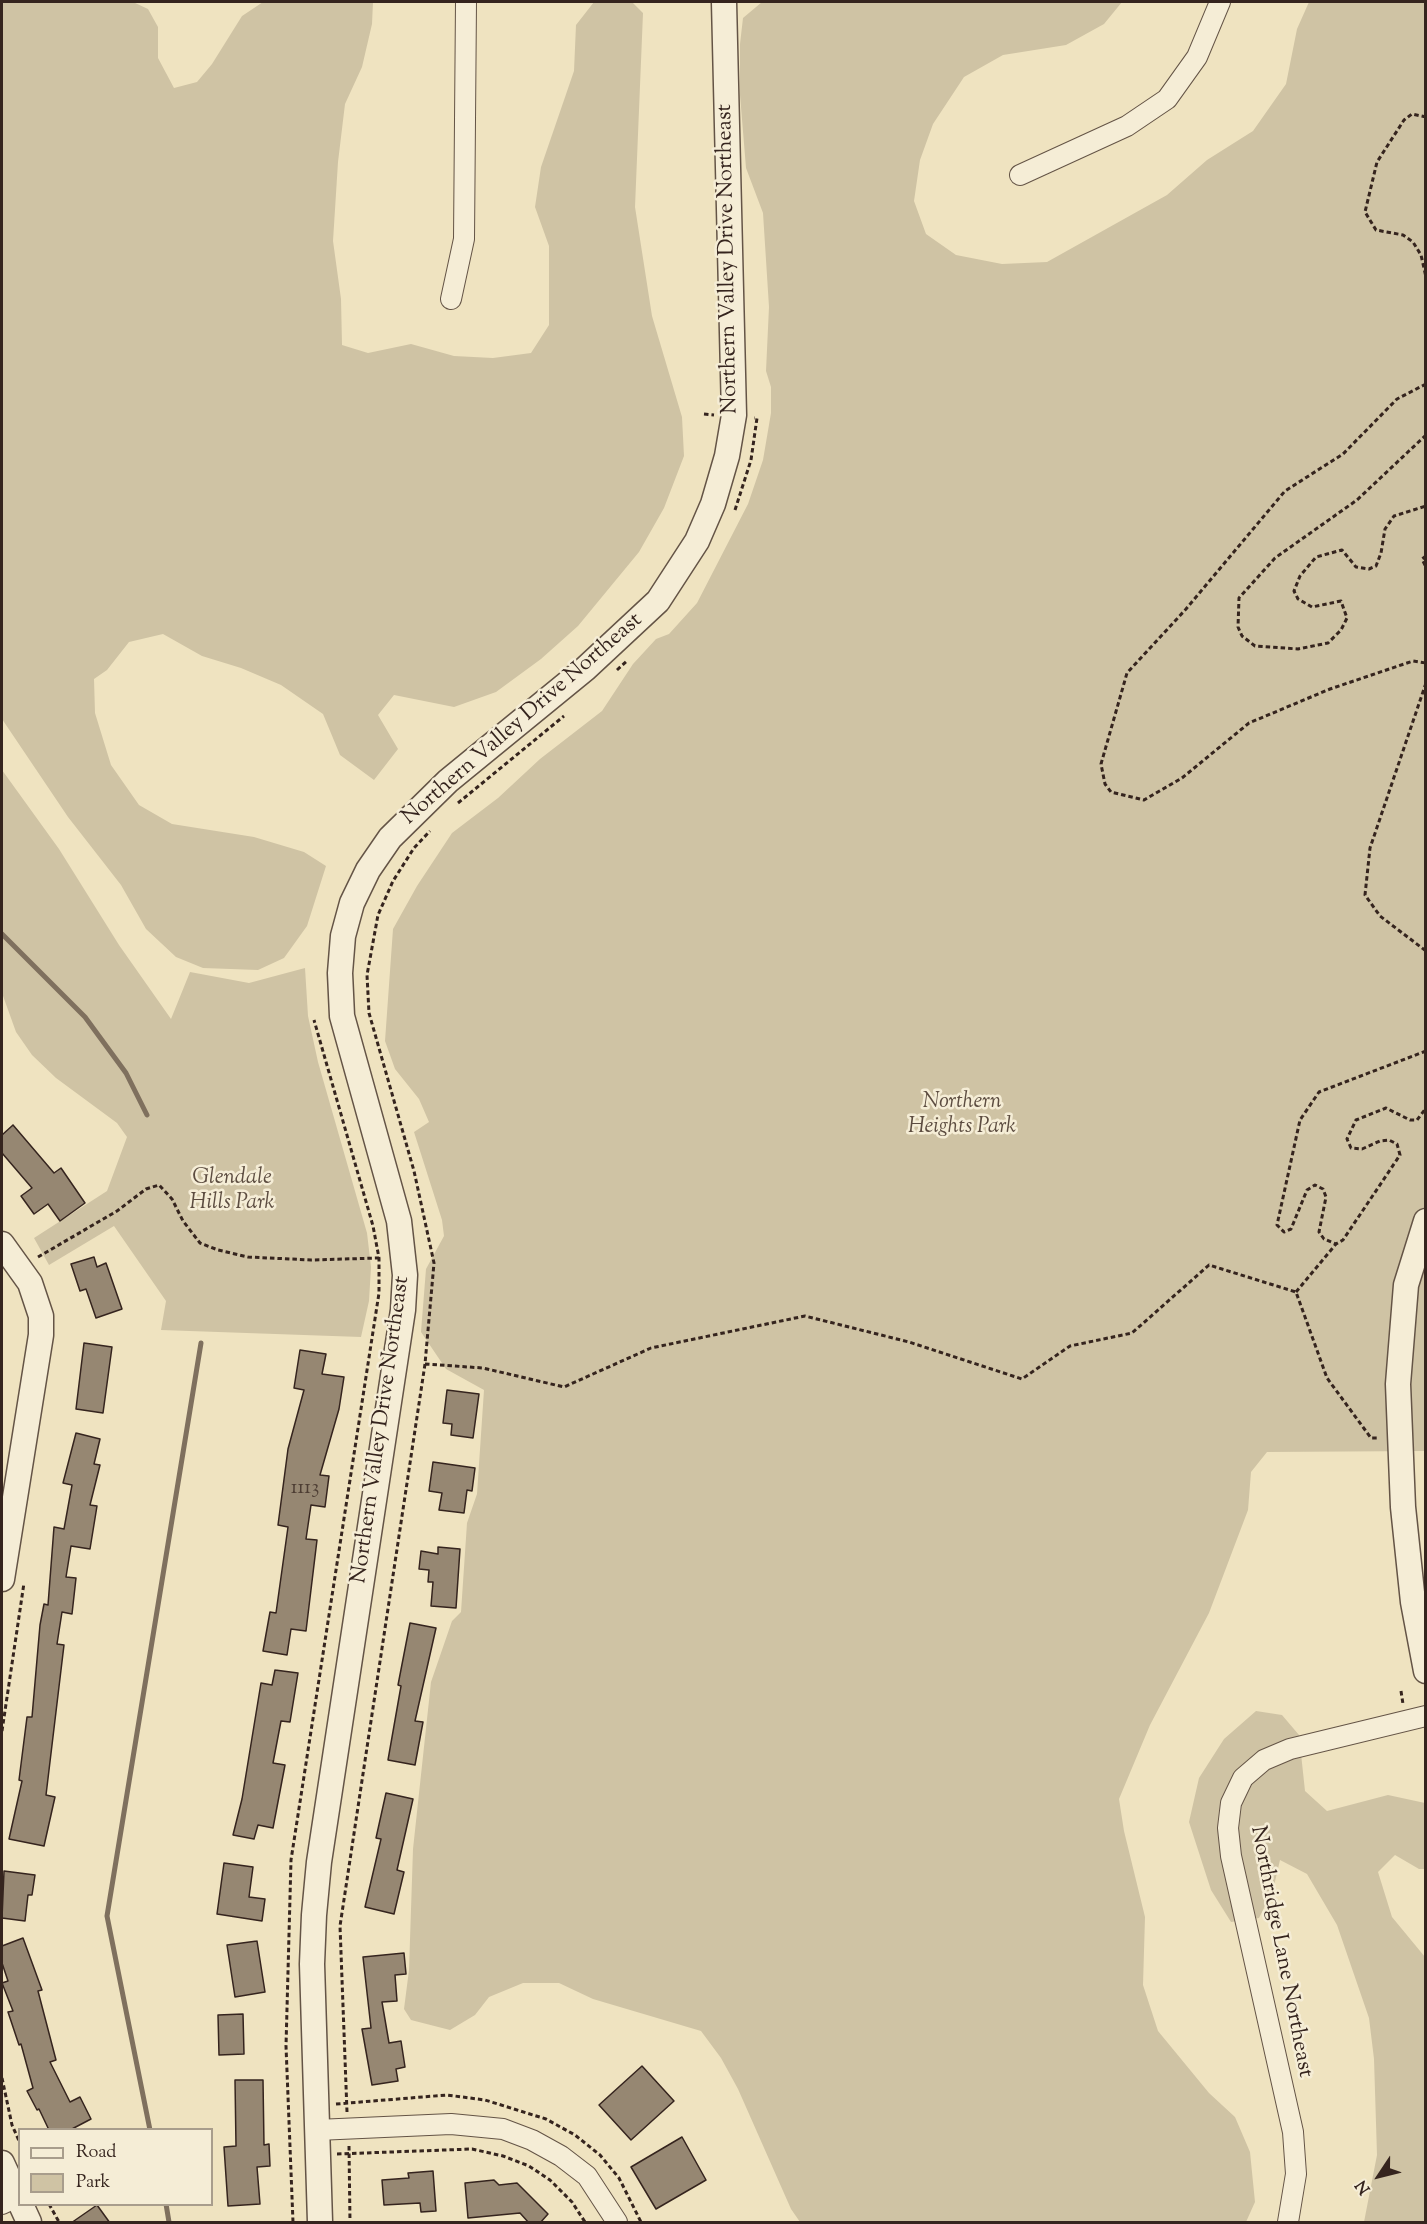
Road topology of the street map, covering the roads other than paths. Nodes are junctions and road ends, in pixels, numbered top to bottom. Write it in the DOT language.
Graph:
graph roads {
  1 [pos="466,2"];
  2 [pos="723,2"];
  3 [pos="1220,2"];
  4 [pos="1020,175"];
  5 [pos="451,299"];
  6 [pos="1425,1221"];
  7 [pos="2,1244"];
  8 [pos="2,1579"];
  9 [pos="1425,1671"];
  10 [pos="1425,1716"];
  11 [pos="317,2130"];
  12 [pos="2,2163"];
  13 [pos="8,2201"];
  14 [pos="29,2223"];
  15 [pos="320,2223"];
  16 [pos="617,2223"];
  17 [pos="1288,2223"];
  1 -- 5 [label="street"];
  2 -- 11 [label="street, Northern Valley Drive Northeast"];
  3 -- 4 [label="street"];
  6 -- 9 [label="street"];
  7 -- 8 [label="street"];
  10 -- 17 [label="street, Northridge Lane Northeast"];
  11 -- 15 [label="street, Northern Valley Drive Northeast"];
  11 -- 16 [label="street"];
  12 -- 13 [label="street"];
  13 -- 14 [label="street"];
}
